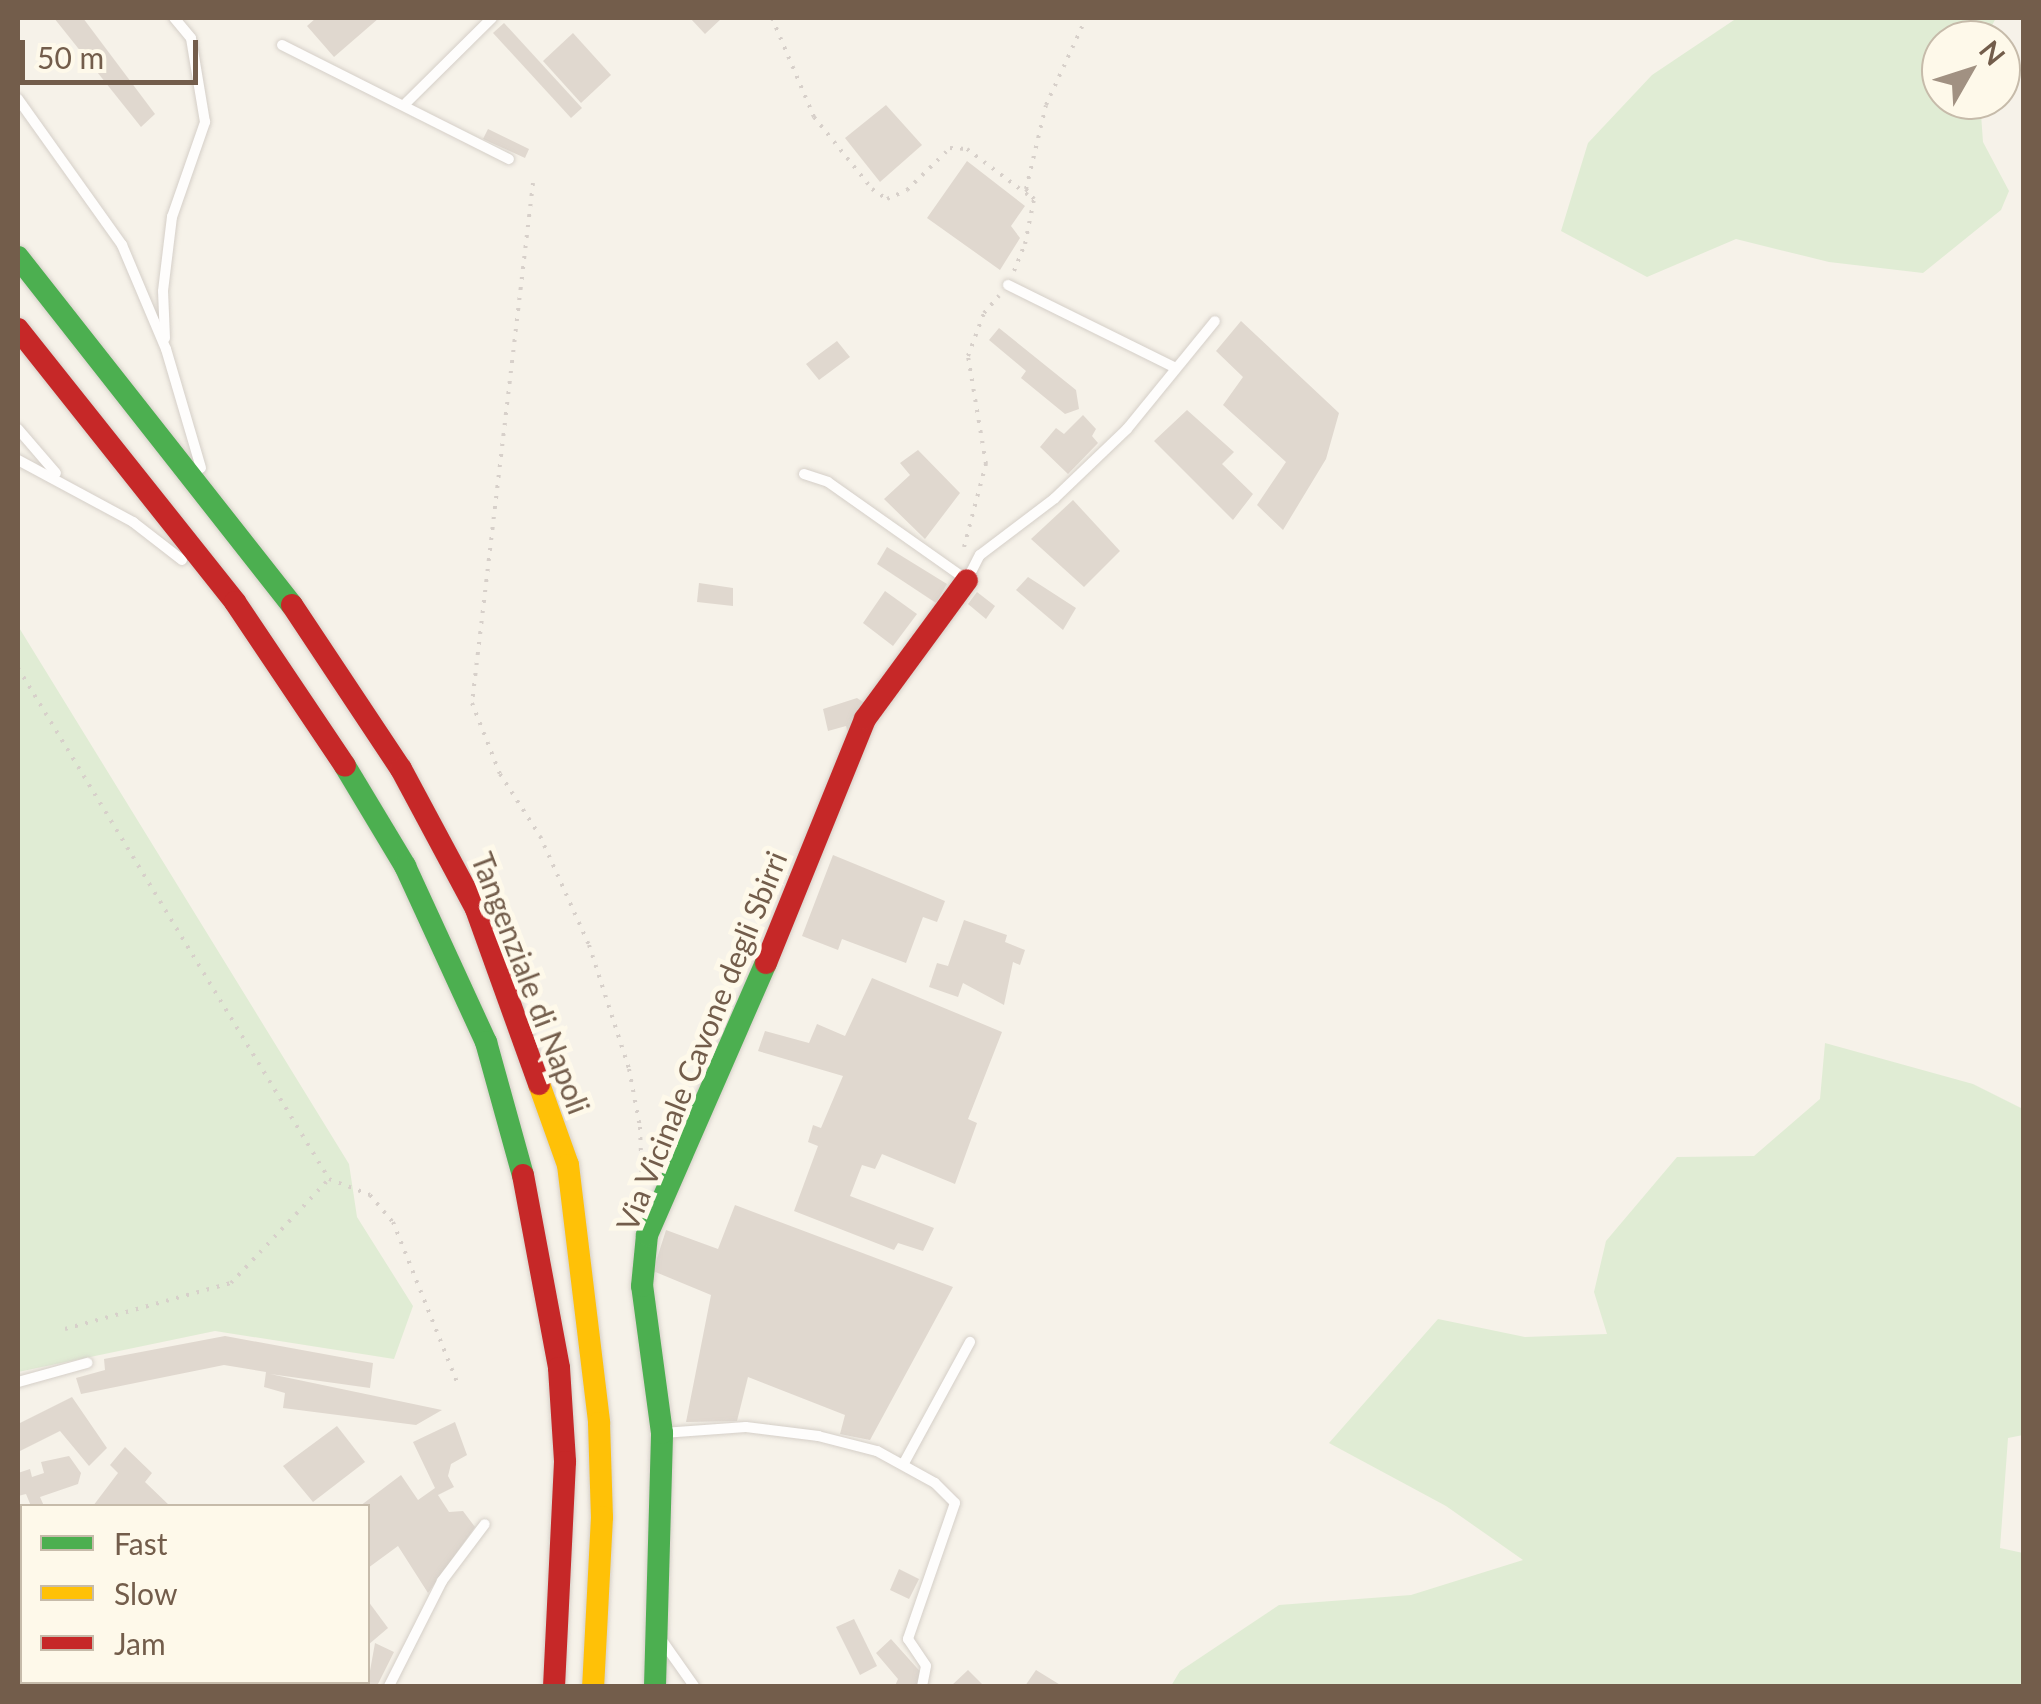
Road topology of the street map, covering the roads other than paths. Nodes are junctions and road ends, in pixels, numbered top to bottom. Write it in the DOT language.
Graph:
graph roads {
  1 [pos="174,18"];
  2 [pos="492,18"];
  3 [pos="282,45"];
  4 [pos="18,99"];
  5 [pos="406,103"];
  6 [pos="509,159"];
  7 [pos="18,257"];
  8 [pos="1008,285"];
  9 [pos="1216,321"];
  10 [pos="18,329"];
  11 [pos="166,349"];
  12 [pos="1174,366"];
  13 [pos="18,429"];
  14 [pos="18,460"];
  15 [pos="804,474"];
  16 [pos="59,477"];
  17 [pos="210,498"];
  18 [pos="967,580"];
  19 [pos="235,602"];
  20 [pos="970,1342"];
  21 [pos="87,1363"];
  22 [pos="18,1382"];
  23 [pos="662,1433"];
  24 [pos="904,1463"];
  25 [pos="485,1524"];
  26 [pos="657,1634"];
  27 [pos="389,1686"];
  28 [pos="554,1686"];
  29 [pos="593,1686"];
  30 [pos="655,1686"];
  31 [pos="694,1686"];
  32 [pos="922,1686"];
  1 -- 11 [label="lane"];
  2 -- 5 [label="lane"];
  3 -- 5 [label="lane"];
  4 -- 11 [label="lane"];
  5 -- 6 [label="lane"];
  7 -- 17 [label="main road, Tangenziale di Napoli"];
  8 -- 12 [label="lane"];
  9 -- 12 [label="lane"];
  10 -- 19 [label="main road"];
  11 -- 17 [label="lane"];
  12 -- 18 [label="lane"];
  13 -- 16 [label="lane"];
  14 -- 16 [label="lane"];
  15 -- 18 [label="lane"];
  16 -- 19 [label="lane"];
  17 -- 29 [label="main road, Tangenziale di Napoli"];
  18 -- 23 [label="main road, Via Vicinale Cavone degli Sbirri"];
  19 -- 28 [label="main road"];
  20 -- 24 [label="lane"];
  21 -- 22 [label="lane"];
  23 -- 24 [label="lane"];
  23 -- 26 [label="main road, Via Vicinale Cavone degli Sbirri"];
  24 -- 32 [label="lane"];
  25 -- 27 [label="lane"];
  26 -- 30 [label="main road, Via Vicinale Cavone degli Sbirri"];
  26 -- 31 [label="lane"];
}
